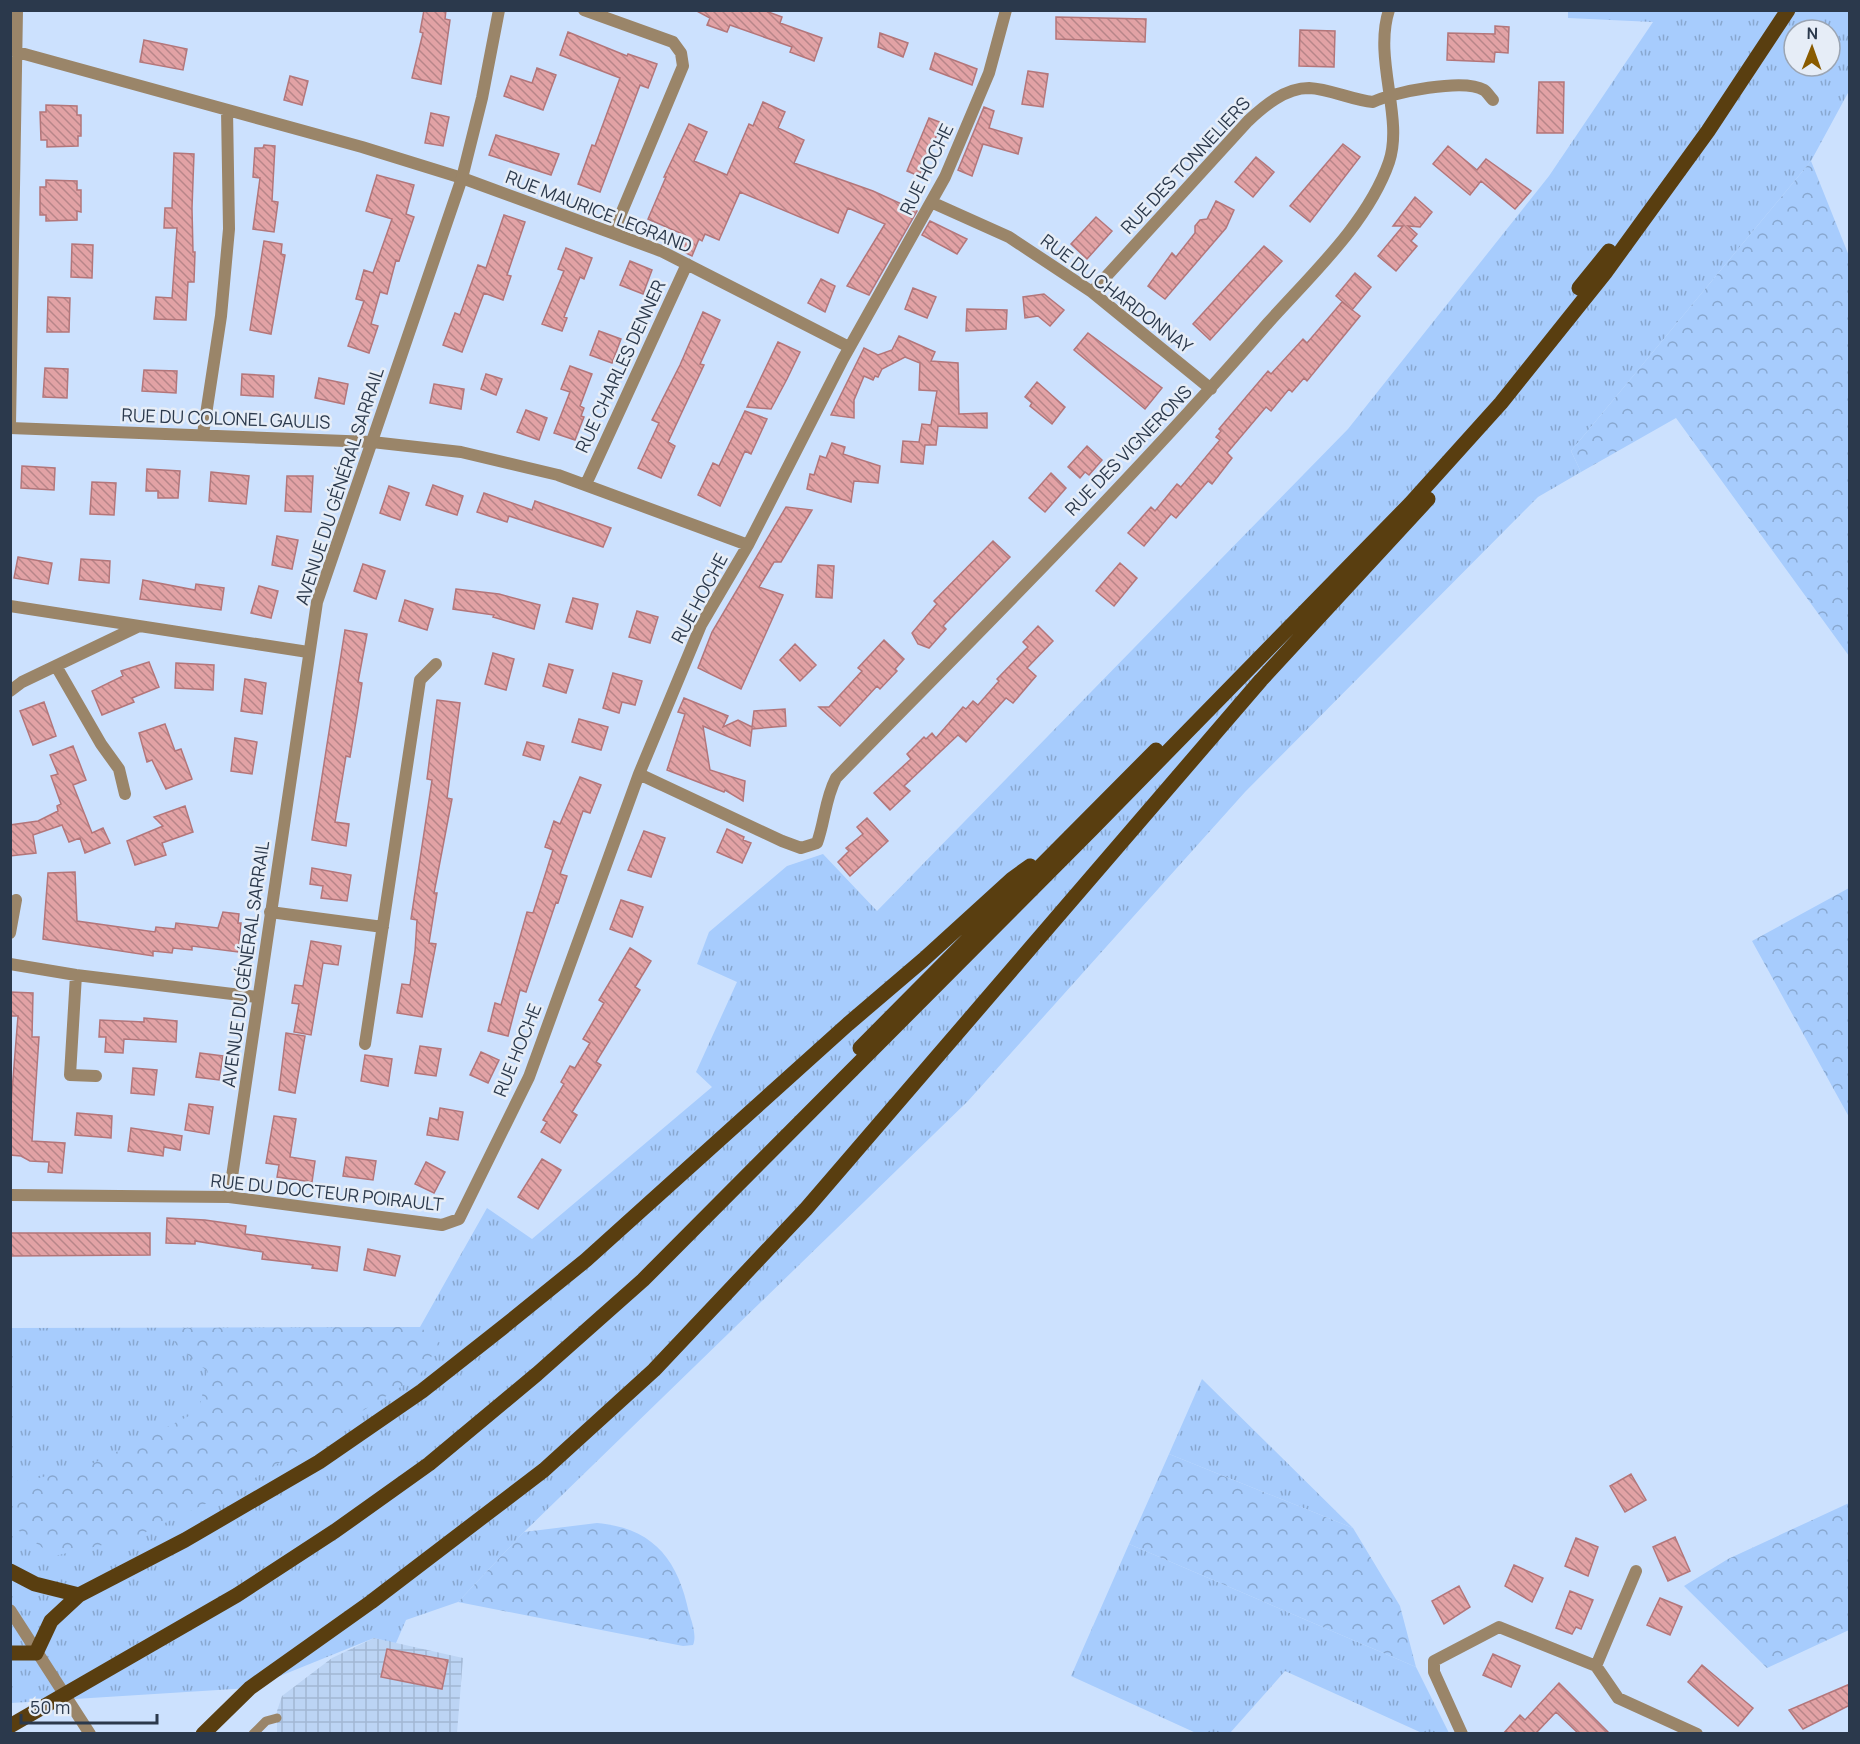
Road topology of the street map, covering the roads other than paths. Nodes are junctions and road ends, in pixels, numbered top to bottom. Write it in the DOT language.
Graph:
graph roads {
  1 [pos="17,10"];
  2 [pos="499,10"];
  3 [pos="584,10"];
  4 [pos="1006,10"];
  5 [pos="1389,10"];
  6 [pos="1776,10"];
  7 [pos="1788,10"];
  8 [pos="14,50"];
  9 [pos="1389,94"];
  10 [pos="1492,100"];
  11 [pos="227,110"];
  12 [pos="462,178"];
  13 [pos="931,202"];
  14 [pos="12,227"];
  15 [pos="613,233"];
  16 [pos="687,264"];
  17 [pos="1605,273"];
  18 [pos="1092,292"];
  19 [pos="849,347"];
  20 [pos="1211,389"];
  21 [pos="10,427"];
  22 [pos="203,434"];
  23 [pos="372,442"];
  24 [pos="586,484"];
  25 [pos="748,545"];
  26 [pos="10,606"];
  27 [pos="137,627"];
  28 [pos="308,652"];
  29 [pos="436,664"];
  30 [pos="56,666"];
  31 [pos="10,691"];
  32 [pos="639,774"];
  33 [pos="125,794"];
  34 [pos="1062,844"];
  35 [pos="16,900"];
  36 [pos="270,912"];
  37 [pos="382,927"];
  38 [pos="10,933"];
  39 [pos="10,964"];
  40 [pos="76,975"];
  41 [pos="257,997"];
  42 [pos="365,1044"];
  43 [pos="96,1077"];
  44 [pos="10,1195"];
  45 [pos="229,1197"];
  46 [pos="459,1219"];
  47 [pos="10,1571"];
  48 [pos="1636,1571"];
  49 [pos="79,1595"];
  50 [pos="10,1610"];
  51 [pos="10,1653"];
  52 [pos="36,1653"];
  53 [pos="112,1664"];
  54 [pos="1596,1666"];
  55 [pos="277,1718"];
  56 [pos="13,1720"];
  57 [pos="90,1734"];
  58 [pos="203,1734"];
  59 [pos="254,1734"];
  60 [pos="1462,1734"];
  61 [pos="1697,1734"];
  1 -- 8 [label="street"];
  2 -- 12 [label="street, AVENUE DU GÉNÉRAL SARRAIL"];
  3 -- 15 [label="street"];
  4 -- 13 [label="street, RUE HOCHE"];
  5 -- 9 [label="street, RUE DES VIGNERONS"];
  6 -- 34 [label="main road"];
  7 -- 17 [label="main road"];
  8 -- 11 [label="street, RUE MAURICE LEGRAND"];
  8 -- 14 [label="street"];
  9 -- 10 [label="street, RUE DES TONNELIERS"];
  9 -- 18 [label="street, RUE DES TONNELIERS"];
  9 -- 20 [label="street, RUE DES VIGNERONS"];
  11 -- 12 [label="street, RUE MAURICE LEGRAND"];
  11 -- 22 [label="street"];
  12 -- 15 [label="street, RUE MAURICE LEGRAND"];
  12 -- 23 [label="street, AVENUE DU GÉNÉRAL SARRAIL"];
  13 -- 18 [label="street, RUE DU CHARDONNAY"];
  13 -- 19 [label="street, RUE HOCHE"];
  14 -- 21 [label="street"];
  15 -- 16 [label="street, RUE MAURICE LEGRAND"];
  16 -- 19 [label="street, RUE MAURICE LEGRAND"];
  16 -- 24 [label="street, RUE CHARLES DENNER"];
  17 -- 53 [label="main road"];
  17 -- 58 [label="main road"];
  18 -- 20 [label="street, RUE DU CHARDONNAY"];
  19 -- 25 [label="street, RUE HOCHE"];
  20 -- 32 [label="street, RUE DES VIGNERONS"];
  21 -- 22 [label="street, RUE DU COLONEL GAULIS"];
  22 -- 23 [label="street, RUE DU COLONEL GAULIS"];
  23 -- 24 [label="street, RUE DU COLONEL GAULIS"];
  23 -- 28 [label="street, AVENUE DU GÉNÉRAL SARRAIL"];
  24 -- 25 [label="street, RUE DU COLONEL GAULIS"];
  25 -- 32 [label="street, RUE HOCHE"];
  26 -- 27 [label="street"];
  27 -- 28 [label="street"];
  27 -- 30 [label="street"];
  28 -- 36 [label="street, AVENUE DU GÉNÉRAL SARRAIL"];
  29 -- 37 [label="street"];
  30 -- 31 [label="street"];
  30 -- 33 [label="street"];
  32 -- 46 [label="street, RUE HOCHE"];
  34 -- 49 [label="main road"];
  34 -- 53 [label="main road"];
  35 -- 38 [label="street"];
  36 -- 37 [label="street"];
  36 -- 41 [label="street, AVENUE DU GÉNÉRAL SARRAIL"];
  37 -- 42 [label="street"];
  39 -- 40 [label="street"];
  40 -- 41 [label="street"];
  40 -- 43 [label="street"];
  41 -- 45 [label="street, AVENUE DU GÉNÉRAL SARRAIL"];
  44 -- 45 [label="street, RUE DU DOCTEUR POIRAULT"];
  45 -- 46 [label="street, RUE DU DOCTEUR POIRAULT"];
  47 -- 49 [label="main road"];
  48 -- 54 [label="street"];
  49 -- 52 [label="main road"];
  50 -- 52 [label="street"];
  51 -- 52 [label="main road"];
  52 -- 57 [label="street"];
  53 -- 56 [label="main road"];
  54 -- 60 [label="street"];
  54 -- 61 [label="street"];
  55 -- 59 [label="lane"];
}
